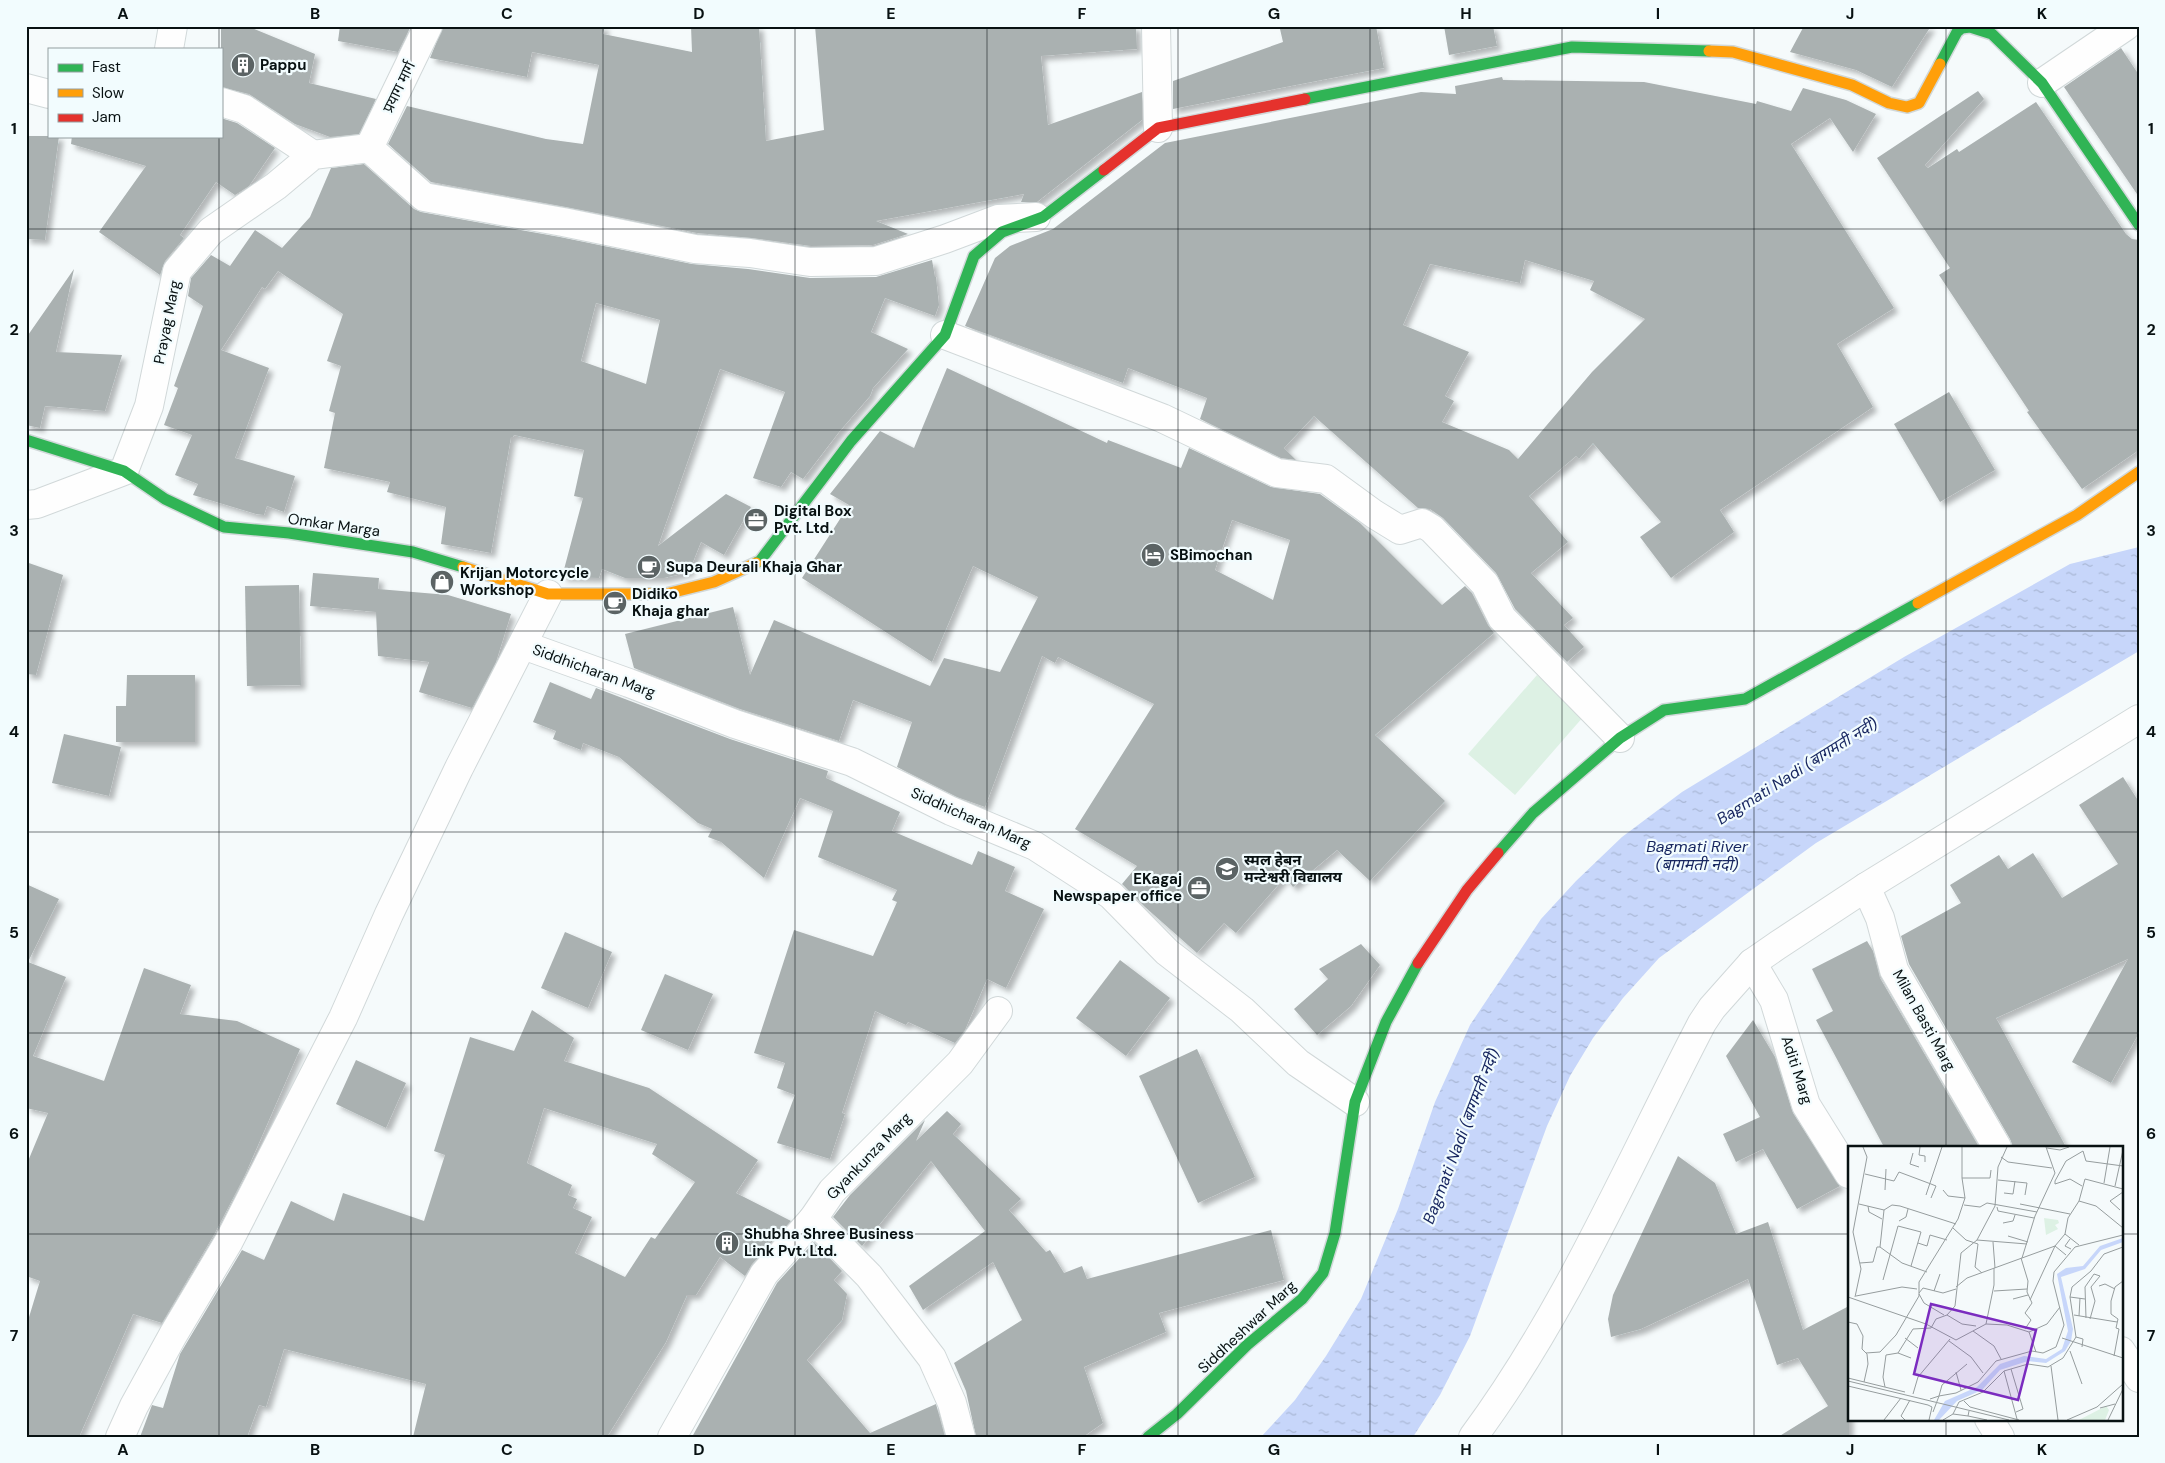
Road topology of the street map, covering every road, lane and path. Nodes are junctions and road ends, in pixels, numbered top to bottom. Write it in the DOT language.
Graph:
graph roads {
  1 [pos="173,26"];
  2 [pos="428,26"];
  3 [pos="1156,26"];
  4 [pos="2126,26"];
  5 [pos="1956,29"];
  6 [pos="169,48"];
  7 [pos="2042,83"];
  8 [pos="26,88"];
  9 [pos="48,94"];
  10 [pos="222,102"];
  11 [pos="1158,128"];
  12 [pos="369,148"];
  13 [pos="313,154"];
  14 [pos="1043,217"];
  15 [pos="2139,225"];
  16 [pos="945,335"];
  17 [pos="26,440"];
  18 [pos="124,471"];
  19 [pos="2139,472"];
  20 [pos="26,505"];
  21 [pos="548,594"];
  22 [pos="522,645"];
  23 [pos="2139,719"];
  24 [pos="1620,738"];
  25 [pos="1866,887"];
  26 [pos="1752,963"];
  27 [pos="998,1011"];
  28 [pos="1355,1102"];
  29 [pos="1996,1146"];
  30 [pos="1848,1172"];
  31 [pos="813,1219"];
  32 [pos="2122,1352"];
  33 [pos="2139,1378"];
  34 [pos="1990,1420"];
  35 [pos="120,1437"];
  36 [pos="672,1437"];
  37 [pos="961,1437"];
  38 [pos="1148,1437"];
  39 [pos="1473,1437"];
  40 [pos="2000,1437"];
  1 -- 6 [label="street"];
  2 -- 12 [label="street, प्रयाग मार्ग"];
  3 -- 11 [label="street"];
  4 -- 7 [label="street"];
  5 -- 7 [label="street"];
  5 -- 11 [label="street"];
  7 -- 15 [label="street"];
  8 -- 9 [label="street"];
  10 -- 13 [label="street"];
  11 -- 14 [label="street"];
  12 -- 13 [label="street"];
  12 -- 14 [label="street"];
  13 -- 18 [label="street, Prayag Marg"];
  14 -- 16 [label="street"];
  16 -- 21 [label="street, Omkar Marga"];
  16 -- 24 [label="street"];
  17 -- 18 [label="street, Omkar Marga"];
  18 -- 20 [label="street"];
  18 -- 21 [label="street, Omkar Marga"];
  19 -- 24 [label="street, Siddheshwar Marg"];
  21 -- 22 [label="street"];
  22 -- 28 [label="street, Siddhicharan Marg"];
  22 -- 35 [label="street"];
  23 -- 25 [label="street"];
  24 -- 28 [label="street, Siddheshwar Marg"];
  25 -- 26 [label="street"];
  25 -- 29 [label="street, Milan Basti Marg"];
  26 -- 30 [label="street, Aditi Marg"];
  26 -- 39 [label="street"];
  27 -- 31 [label="street, Gyankunza Marg"];
  28 -- 38 [label="street, Siddheshwar Marg"];
  31 -- 36 [label="street, Gyankunza Marg"];
  31 -- 37 [label="street"];
  32 -- 33 [label="street"];
  34 -- 40 [label="street"];
}
